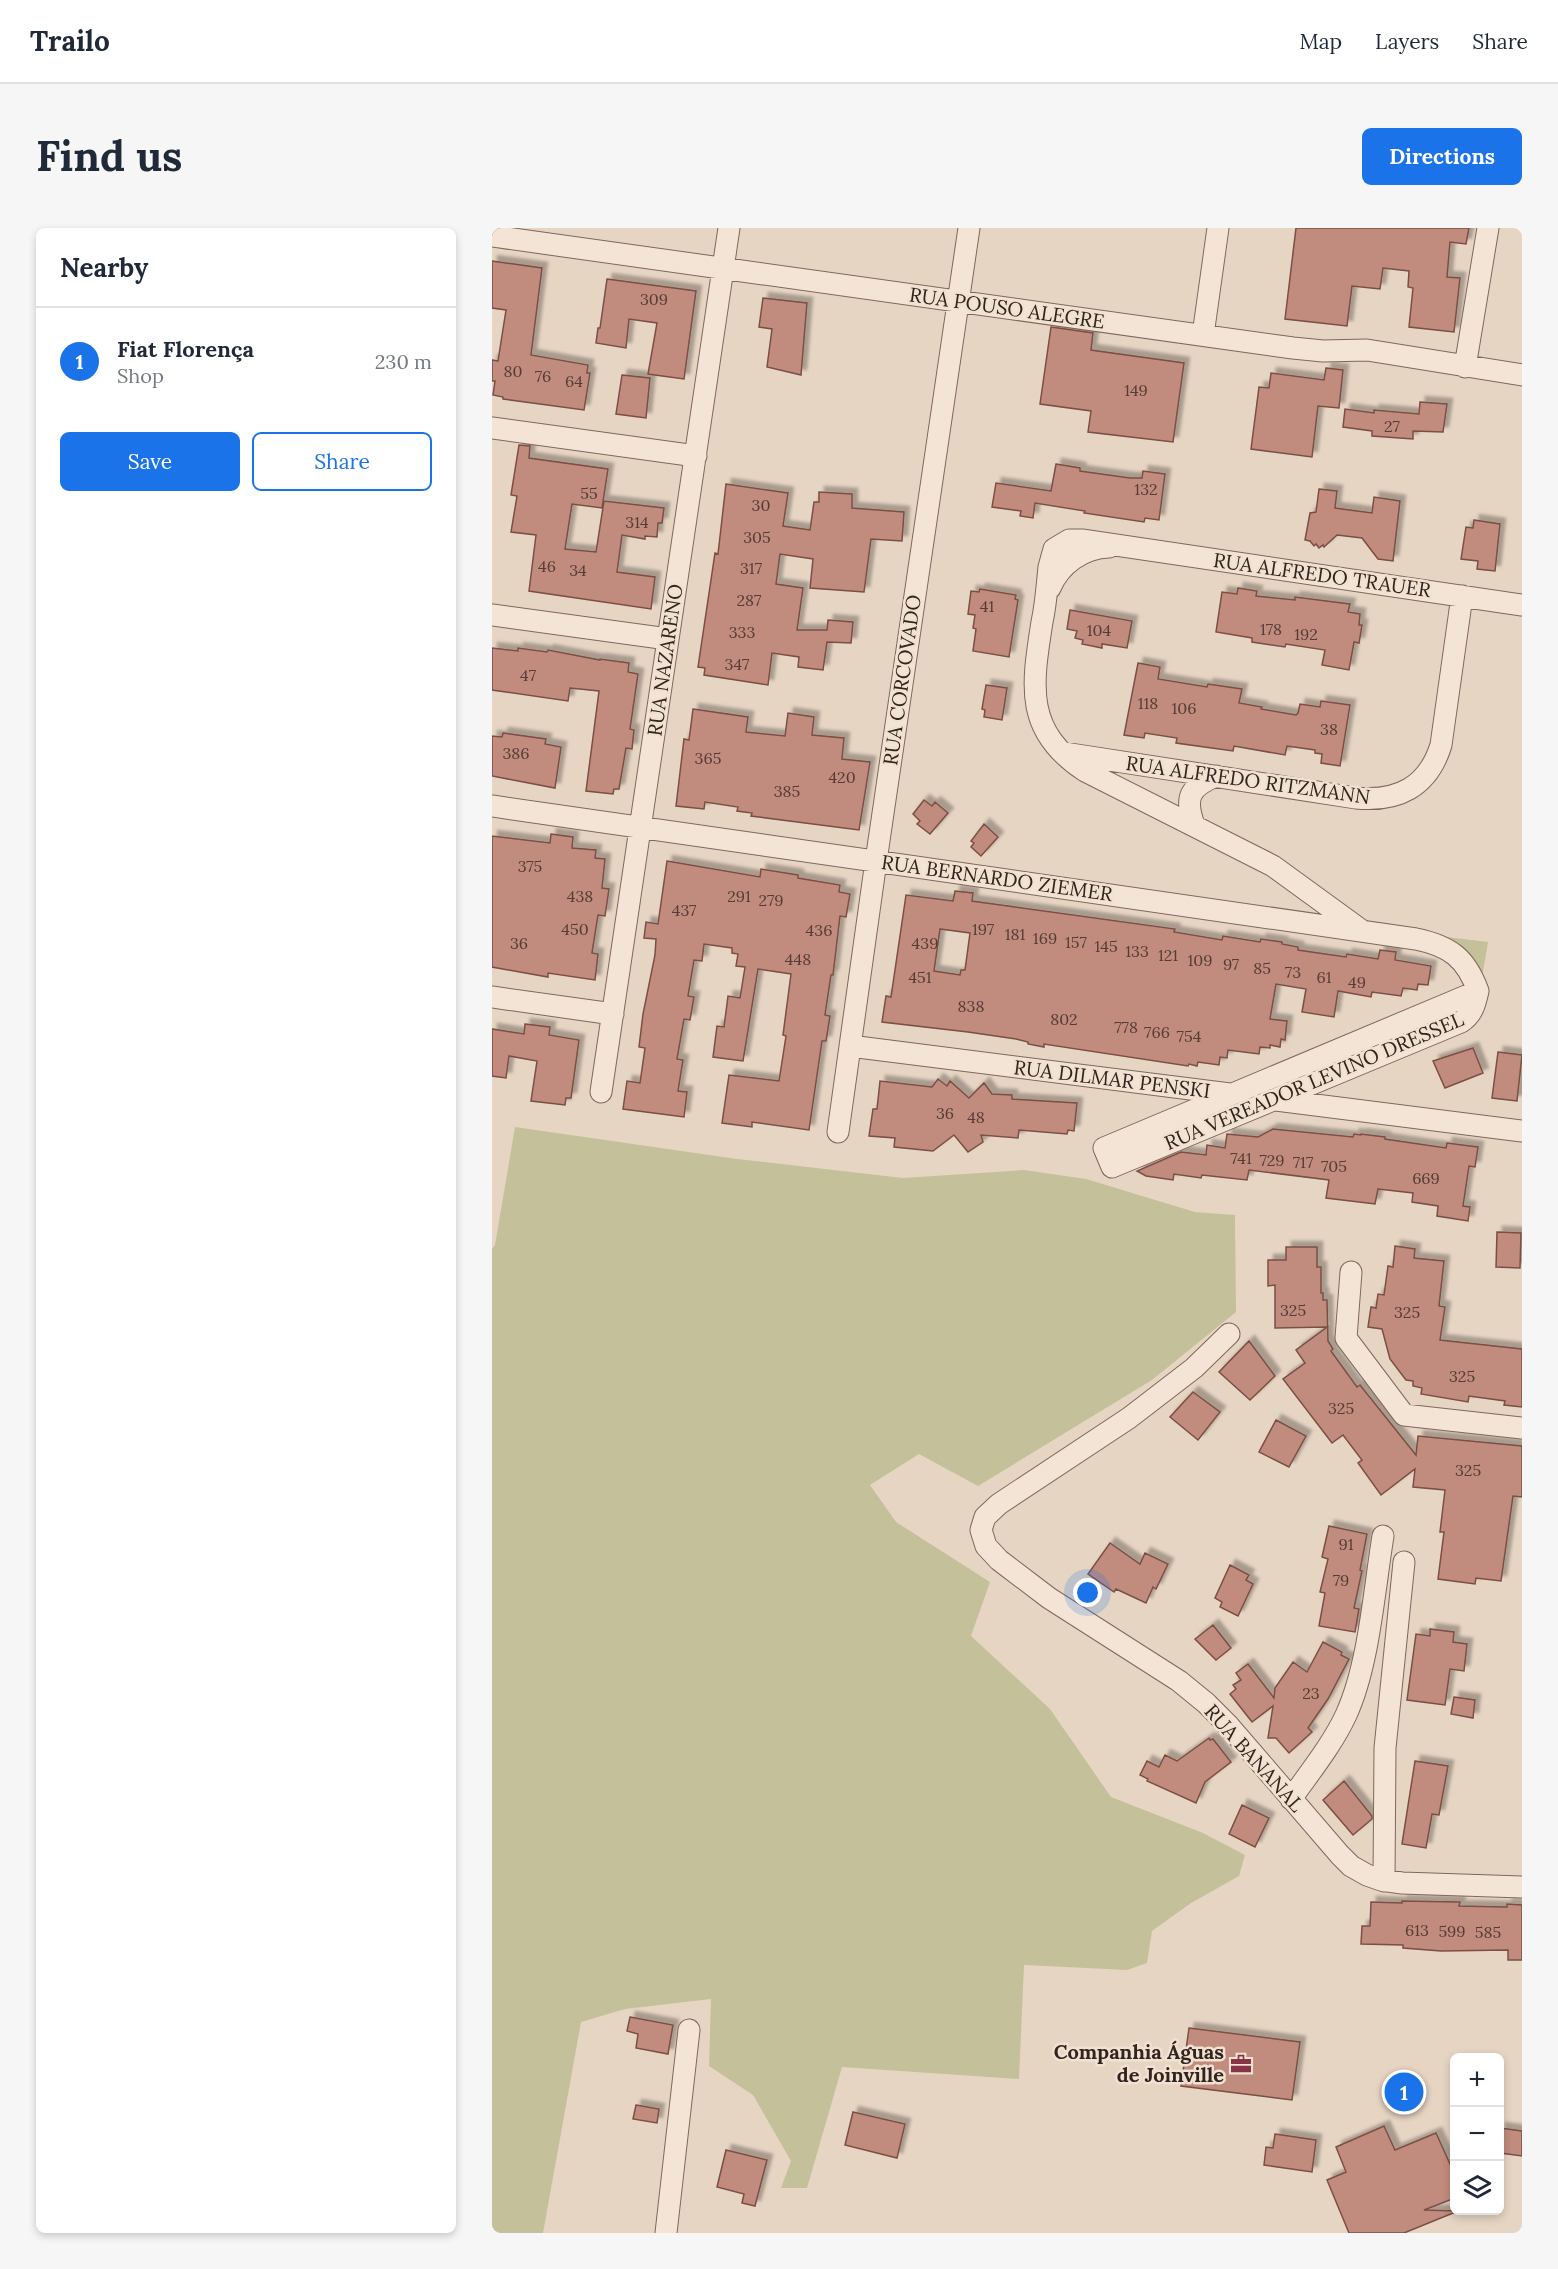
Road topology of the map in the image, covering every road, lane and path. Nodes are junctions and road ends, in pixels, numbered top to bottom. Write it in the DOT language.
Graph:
graph roads {
  1 [pos="729,228"];
  2 [pos="969,228"];
  3 [pos="1218,228"];
  4 [pos="1488,228"];
  5 [pos="492,236"];
  6 [pos="723,268"];
  7 [pos="959,301"];
  8 [pos="1203,335"];
  9 [pos="1465,367"];
  10 [pos="1522,375"];
  11 [pos="492,428"];
  12 [pos="696,456"];
  13 [pos="1060,544"];
  14 [pos="1122,546"];
  15 [pos="1064,565"];
  16 [pos="1462,596"];
  17 [pos="1046,603"];
  18 [pos="1522,605"];
  19 [pos="492,615"];
  20 [pos="668,639"];
  21 [pos="1060,752"];
  22 [pos="1164,768"];
  23 [pos="1216,776"];
  24 [pos="1149,803"];
  25 [pos="492,806"];
  26 [pos="1194,825"];
  27 [pos="641,827"];
  28 [pos="876,861"];
  29 [pos="1361,930"];
  30 [pos="1478,991"];
  31 [pos="492,997"];
  32 [pos="613,1014"];
  33 [pos="850,1046"];
  34 [pos="602,1092"];
  35 [pos="1232,1094"];
  36 [pos="1274,1100"];
  37 [pos="1522,1131"];
  38 [pos="838,1132"];
  39 [pos="1350,1272"];
  40 [pos="1229,1334"];
  41 [pos="1522,1428"];
  42 [pos="1383,1536"];
  43 [pos="1404,1562"];
  44 [pos="1291,1799"];
  45 [pos="1384,1881"];
  46 [pos="1522,1887"];
  47 [pos="689,2030"];
  48 [pos="666,2233"];
  1 -- 6 [label="street, RUA NAZARENO"];
  2 -- 7 [label="street, RUA CORCOVADO"];
  3 -- 8 [label="street"];
  4 -- 9 [label="street"];
  5 -- 6 [label="street, RUA POUSO ALEGRE"];
  6 -- 7 [label="street, RUA POUSO ALEGRE"];
  6 -- 12 [label="street, RUA NAZARENO"];
  7 -- 8 [label="street, RUA POUSO ALEGRE"];
  7 -- 28 [label="street, RUA CORCOVADO"];
  8 -- 9 [label="street, RUA POUSO ALEGRE"];
  9 -- 10 [label="street, RUA POUSO ALEGRE"];
  11 -- 12 [label="street"];
  12 -- 20 [label="street, RUA NAZARENO"];
  13 -- 14 [label="street, RUA ALFREDO TRAUER"];
  13 -- 15 [label="street"];
  13 -- 17 [label="street"];
  14 -- 15 [label="street, RUA ALFREDO TRAUER"];
  14 -- 16 [label="street, RUA ALFREDO TRAUER"];
  15 -- 17 [label="street"];
  16 -- 18 [label="street, RUA ALFREDO TRAUER"];
  16 -- 23 [label="street, RUA ALFREDO RITZMANN"];
  17 -- 21 [label="street"];
  19 -- 20 [label="street"];
  20 -- 27 [label="street, RUA NAZARENO"];
  21 -- 22 [label="street, RUA ALFREDO RITZMANN"];
  21 -- 24 [label="street"];
  22 -- 23 [label="street, RUA ALFREDO RITZMANN"];
  22 -- 24 [label="street"];
  23 -- 26 [label="street"];
  24 -- 26 [label="street"];
  25 -- 27 [label="street, RUA BERNARDO ZIEMER"];
  26 -- 29 [label="street"];
  27 -- 28 [label="street, RUA BERNARDO ZIEMER"];
  27 -- 32 [label="street, RUA NAZARENO"];
  28 -- 29 [label="street, RUA BERNARDO ZIEMER"];
  28 -- 33 [label="street, RUA CORCOVADO"];
  29 -- 30 [label="street, RUA BERNARDO ZIEMER"];
  30 -- 35 [label="street, RUA VEREADOR LEVINO DRESSEL"];
  30 -- 36 [label="street, RUA VEREADOR LEVINO DRESSEL"];
  31 -- 32 [label="street"];
  32 -- 34 [label="street, RUA NAZARENO"];
  33 -- 35 [label="street, RUA DILMAR PENSKI"];
  33 -- 38 [label="street, RUA CORCOVADO"];
  35 -- 36 [label="street, RUA DILMAR PENSKI"];
  35 -- 36 [label="street, RUA VEREADOR LEVINO DRESSEL"];
  36 -- 37 [label="street, RUA DILMAR PENSKI"];
  39 -- 41 [label="street"];
  40 -- 44 [label="street, RUA BANANAL"];
  42 -- 44 [label="street"];
  43 -- 45 [label="street"];
  44 -- 45 [label="street, RUA BANANAL"];
  45 -- 46 [label="street, RUA BANANAL"];
  47 -- 48 [label="street"];
}
